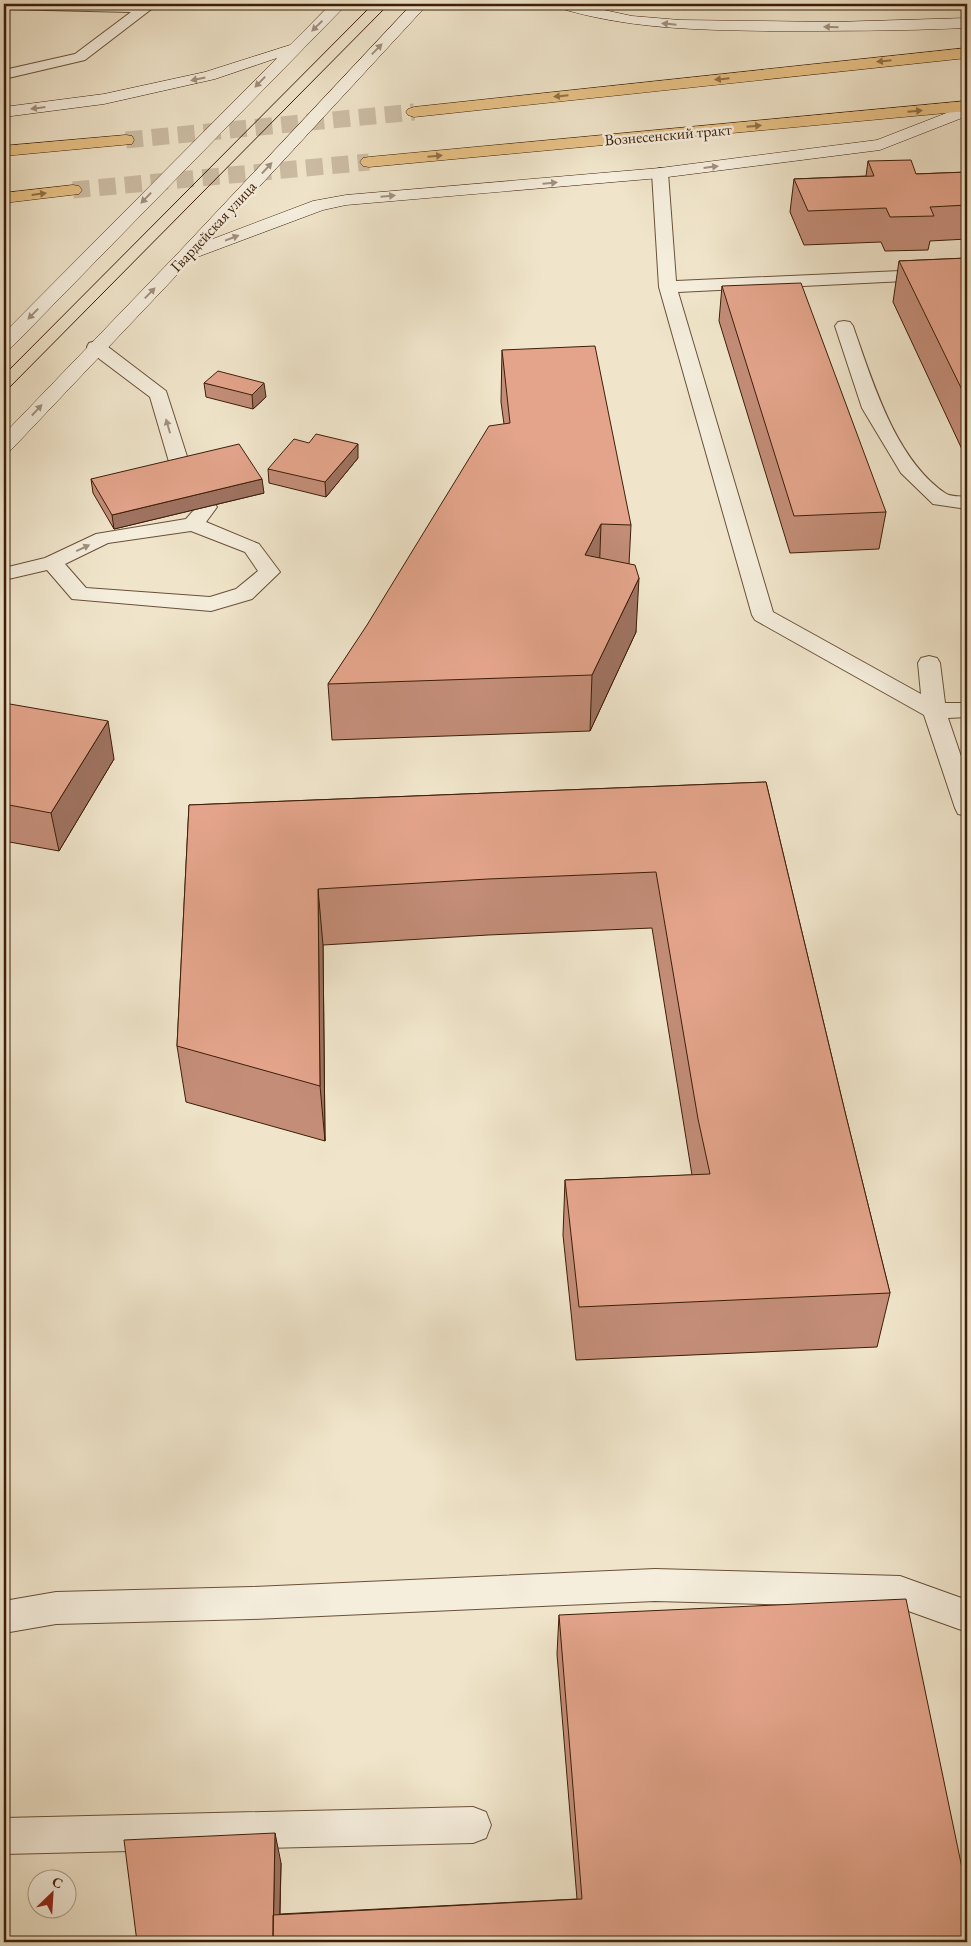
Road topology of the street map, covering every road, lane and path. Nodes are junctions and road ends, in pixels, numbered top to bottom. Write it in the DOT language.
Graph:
graph roads {
  1 [pos="339,4"];
  2 [pos="420,4"];
  3 [pos="561,4"];
  4 [pos="4,5"];
  5 [pos="148,6"];
  6 [pos="967,23"];
  7 [pos="294,47"];
  8 [pos="967,53"];
  9 [pos="4,74"];
  10 [pos="967,106"];
  11 [pos="967,110"];
  12 [pos="4,112"];
  13 [pos="414,112"];
  14 [pos="126,140"];
  15 [pos="4,151"];
  16 [pos="369,162"];
  17 [pos="660,173"];
  18 [pos="73,190"];
  19 [pos="4,198"];
  20 [pos="186,256"];
  21 [pos="967,273"];
  22 [pos="668,287"];
  23 [pos="844,326"];
  24 [pos="4,344"];
  25 [pos="96,347"];
  26 [pos="4,446"];
  27 [pos="182,472"];
  28 [pos="967,502"];
  29 [pos="207,507"];
  30 [pos="193,524"];
  31 [pos="52,562"];
  32 [pos="4,574"];
  33 [pos="929,663"];
  34 [pos="967,710"];
  35 [pos="934,711"];
  36 [pos="967,808"];
  37 [pos="967,1616"];
  38 [pos="4,1617"];
  39 [pos="474,1825"];
  40 [pos="4,1836"];
  1 -- 7 [label="main road, one-way"];
  20 -- 2 [label="main road, Гвардейская улица, one-way"];
  6 -- 3 [label="main road, one-way"];
  4 -- 5 [label="lane"];
  5 -- 9 [label="lane"];
  7 -- 12 [label="main road, one-way"];
  7 -- 24 [label="main road, one-way"];
  8 -- 13 [label="main road, one-way"];
  16 -- 10 [label="main road, Вознесенский тракт, one-way"];
  17 -- 11 [label="main road, one-way"];
  14 -- 15 [label="main road"];
  20 -- 17 [label="main road, one-way"];
  17 -- 22 [label="lane"];
  19 -- 18 [label="main road, one-way"];
  25 -- 20 [label="main road, Гвардейская улица, one-way"];
  21 -- 22 [label="lane"];
  22 -- 35 [label="lane"];
  23 -- 28 [label="lane"];
  26 -- 25 [label="main road, Гвардейская улица, one-way"];
  27 -- 25 [label="lane, one-way"];
  29 -- 30 [label="lane"];
  31 -- 30 [label="lane, one-way"];
  30 -- 31 [label="lane"];
  31 -- 32 [label="lane"];
  33 -- 35 [label="lane"];
  34 -- 35 [label="lane"];
  35 -- 36 [label="lane"];
  37 -- 38 [label="lane"];
  39 -- 40 [label="lane"];
}
